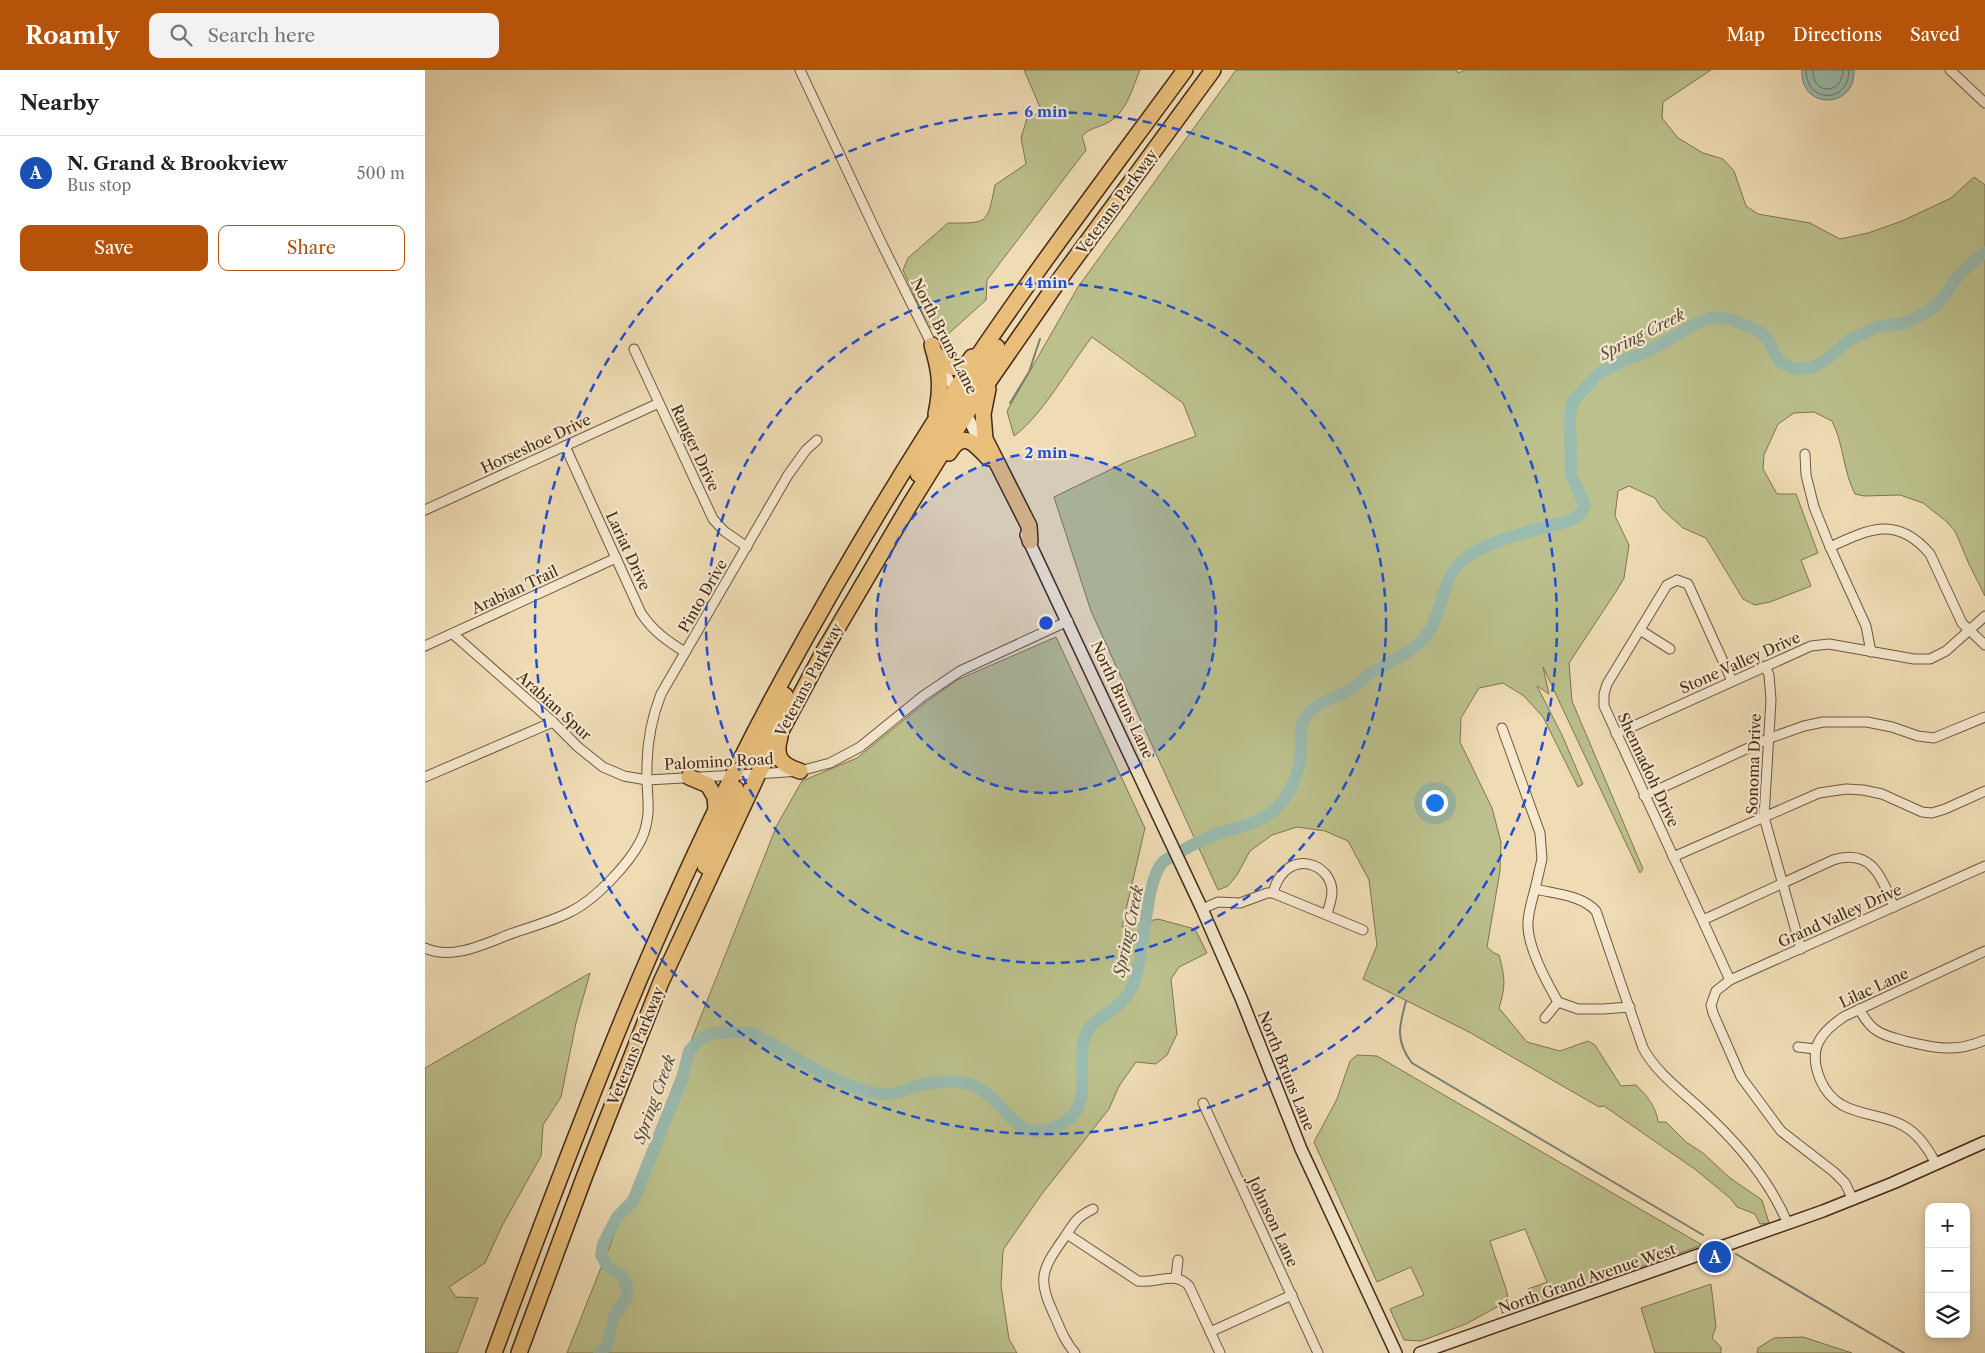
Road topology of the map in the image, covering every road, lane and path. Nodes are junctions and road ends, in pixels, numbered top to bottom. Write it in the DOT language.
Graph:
graph roads {
  1 [pos="800,70"];
  2 [pos="1185,70"];
  3 [pos="1213,70"];
  4 [pos="1950,70"];
  5 [pos="1985,102"];
  6 [pos="1064,236"];
  7 [pos="1032,280"];
  8 [pos="634,349"];
  9 [pos="934,350"];
  10 [pos="991,378"];
  11 [pos="955,392"];
  12 [pos="659,403"];
  13 [pos="967,414"];
  14 [pos="934,424"];
  15 [pos="817,440"];
  16 [pos="565,446"];
  17 [pos="1805,454"];
  18 [pos="988,458"];
  19 [pos="425,510"];
  20 [pos="1030,541"];
  21 [pos="887,542"];
  22 [pos="747,547"];
  23 [pos="1830,547"];
  24 [pos="616,558"];
  25 [pos="877,558"];
  26 [pos="833,589"];
  27 [pos="1985,616"];
  28 [pos="1068,621"];
  29 [pos="1640,630"];
  30 [pos="1969,631"];
  31 [pos="453,634"];
  32 [pos="1985,645"];
  33 [pos="425,646"];
  34 [pos="1669,649"];
  35 [pos="685,652"];
  36 [pos="1871,652"];
  37 [pos="1765,666"];
  38 [pos="1733,680"];
  39 [pos="1985,717"];
  40 [pos="553,722"];
  41 [pos="783,728"];
  42 [pos="1502,728"];
  43 [pos="1617,734"];
  44 [pos="1770,738"];
  45 [pos="800,770"];
  46 [pos="758,774"];
  47 [pos="734,775"];
  48 [pos="689,777"];
  49 [pos="425,778"];
  50 [pos="647,780"];
  51 [pos="1985,791"];
  52 [pos="1644,796"];
  53 [pos="716,809"];
  54 [pos="1764,817"];
  55 [pos="1673,857"];
  56 [pos="1985,866"];
  57 [pos="1782,883"];
  58 [pos="1535,889"];
  59 [pos="1273,893"];
  60 [pos="1894,907"];
  61 [pos="1202,909"];
  62 [pos="1327,914"];
  63 [pos="1703,920"];
  64 [pos="1363,930"];
  65 [pos="425,948"];
  66 [pos="1801,949"];
  67 [pos="1985,951"];
  68 [pos="675,952"];
  69 [pos="1731,980"];
  70 [pos="1559,1002"];
  71 [pos="1630,1007"];
  72 [pos="1859,1009"];
  73 [pos="1545,1018"];
  74 [pos="1985,1040"];
  75 [pos="1798,1047"];
  76 [pos="1815,1049"];
  77 [pos="1203,1103"];
  78 [pos="1985,1142"];
  79 [pos="1936,1164"];
  80 [pos="1853,1200"];
  81 [pos="1093,1209"];
  82 [pos="1788,1224"];
  83 [pos="1067,1234"];
  84 [pos="1178,1260"];
  85 [pos="1176,1278"];
  86 [pos="1292,1295"];
  87 [pos="1211,1332"];
  88 [pos="1426,1352"];
  89 [pos="494,1353"];
  90 [pos="519,1353"];
  91 [pos="1075,1353"];
  92 [pos="1220,1353"];
  93 [pos="1319,1353"];
  94 [pos="1396,1353"];
  1 -- 9 [label="street, North Bruns Lane"];
  2 -- 6 [label="highway, Veterans Parkway"];
  3 -- 10 [label="highway, Veterans Parkway"];
  4 -- 5 [label="street"];
  6 -- 7 [label="highway, Veterans Parkway"];
  6 -- 13 [label="highway"];
  7 -- 9 [label="highway"];
  7 -- 11 [label="highway, Veterans Parkway"];
  8 -- 12 [label="street, Ranger Drive"];
  9 -- 11 [label="street, North Bruns Lane"];
  9 -- 14 [label="highway"];
  10 -- 13 [label="highway, Veterans Parkway"];
  10 -- 20 [label="highway"];
  11 -- 13 [label="main road, North Bruns Lane"];
  11 -- 14 [label="highway, Veterans Parkway"];
  11 -- 25 [label="highway"];
  12 -- 16 [label="street, Horseshoe Drive"];
  12 -- 22 [label="street, Ranger Drive"];
  13 -- 18 [label="main road, North Bruns Lane"];
  13 -- 21 [label="highway, Veterans Parkway"];
  14 -- 26 [label="highway, Veterans Parkway"];
  15 -- 22 [label="street, Pinto Drive"];
  16 -- 19 [label="street, Horseshoe Drive"];
  16 -- 24 [label="street, Lariat Drive"];
  17 -- 23 [label="street"];
  18 -- 20 [label="main road, North Bruns Lane"];
  18 -- 21 [label="highway"];
  20 -- 28 [label="main road, North Bruns Lane"];
  21 -- 25 [label="highway, Veterans Parkway"];
  22 -- 35 [label="street, Pinto Drive"];
  23 -- 30 [label="street"];
  23 -- 36 [label="street"];
  24 -- 31 [label="street, Arabian Trail"];
  24 -- 35 [label="street, Lariat Drive"];
  25 -- 41 [label="highway, Veterans Parkway"];
  26 -- 46 [label="highway"];
  26 -- 47 [label="highway, Veterans Parkway"];
  27 -- 30 [label="street, Stone Valley Drive"];
  28 -- 45 [label="street, Palomino Road"];
  28 -- 61 [label="main road, North Bruns Lane"];
  29 -- 34 [label="street"];
  29 -- 38 [label="street, Shennadoh Drive"];
  29 -- 43 [label="street, Shennadoh Drive"];
  30 -- 32 [label="street"];
  30 -- 36 [label="street, Stone Valley Drive"];
  31 -- 33 [label="street, Arabian Trail"];
  31 -- 40 [label="street, Arabian Spur"];
  35 -- 50 [label="street, Pinto Drive"];
  36 -- 37 [label="street, Stone Valley Drive"];
  37 -- 38 [label="street, Stone Valley Drive"];
  37 -- 44 [label="street, Sonoma Drive"];
  38 -- 43 [label="street, Stone Valley Drive"];
  39 -- 44 [label="street"];
  40 -- 49 [label="street"];
  40 -- 50 [label="street, Arabian Spur"];
  41 -- 45 [label="highway"];
  41 -- 46 [label="highway, Veterans Parkway"];
  42 -- 58 [label="street"];
  43 -- 52 [label="street, Shennadoh Drive"];
  44 -- 52 [label="street"];
  44 -- 54 [label="street, Sonoma Drive"];
  45 -- 46 [label="street, Palomino Road"];
  46 -- 47 [label="street, Palomino Road"];
  46 -- 68 [label="highway, Veterans Parkway"];
  47 -- 48 [label="street, Palomino Road"];
  47 -- 53 [label="highway, Veterans Parkway"];
  47 -- 68 [label="highway"];
  48 -- 50 [label="street, Palomino Road"];
  48 -- 53 [label="highway"];
  50 -- 65 [label="street, Palomino Road"];
  51 -- 54 [label="street"];
  52 -- 55 [label="street, Shennadoh Drive"];
  53 -- 89 [label="highway, Veterans Parkway"];
  54 -- 55 [label="street"];
  54 -- 57 [label="street, Sonoma Drive"];
  55 -- 63 [label="street, Shennadoh Drive"];
  56 -- 60 [label="street, Grand Valley Drive"];
  57 -- 60 [label="street"];
  57 -- 63 [label="street"];
  57 -- 66 [label="street, Sonoma Drive"];
  58 -- 70 [label="street"];
  58 -- 71 [label="street"];
  59 -- 61 [label="street"];
  59 -- 62 [label="street"];
  59 -- 62 [label="street"];
  60 -- 66 [label="street, Grand Valley Drive"];
  61 -- 94 [label="main road, North Bruns Lane"];
  62 -- 64 [label="street"];
  63 -- 69 [label="street, Shennadoh Drive"];
  66 -- 69 [label="street, Grand Valley Drive"];
  67 -- 72 [label="street, Lilac Lane"];
  68 -- 90 [label="highway, Veterans Parkway"];
  69 -- 80 [label="street, Grand Valley Drive"];
  70 -- 71 [label="street"];
  70 -- 73 [label="street"];
  71 -- 82 [label="street"];
  72 -- 74 [label="street"];
  72 -- 76 [label="street, Lilac Lane"];
  75 -- 76 [label="street"];
  76 -- 79 [label="street"];
  77 -- 86 [label="street, Johnson Lane"];
  78 -- 79 [label="main road, North Grand Avenue West"];
  79 -- 80 [label="main road, North Grand Avenue West"];
  80 -- 82 [label="main road, North Grand Avenue West"];
  81 -- 83 [label="street"];
  82 -- 88 [label="main road, North Grand Avenue West"];
  83 -- 85 [label="street"];
  83 -- 91 [label="street"];
  84 -- 85 [label="street"];
  85 -- 87 [label="street"];
  86 -- 87 [label="street"];
  86 -- 93 [label="street, Johnson Lane"];
  87 -- 92 [label="street"];
}
